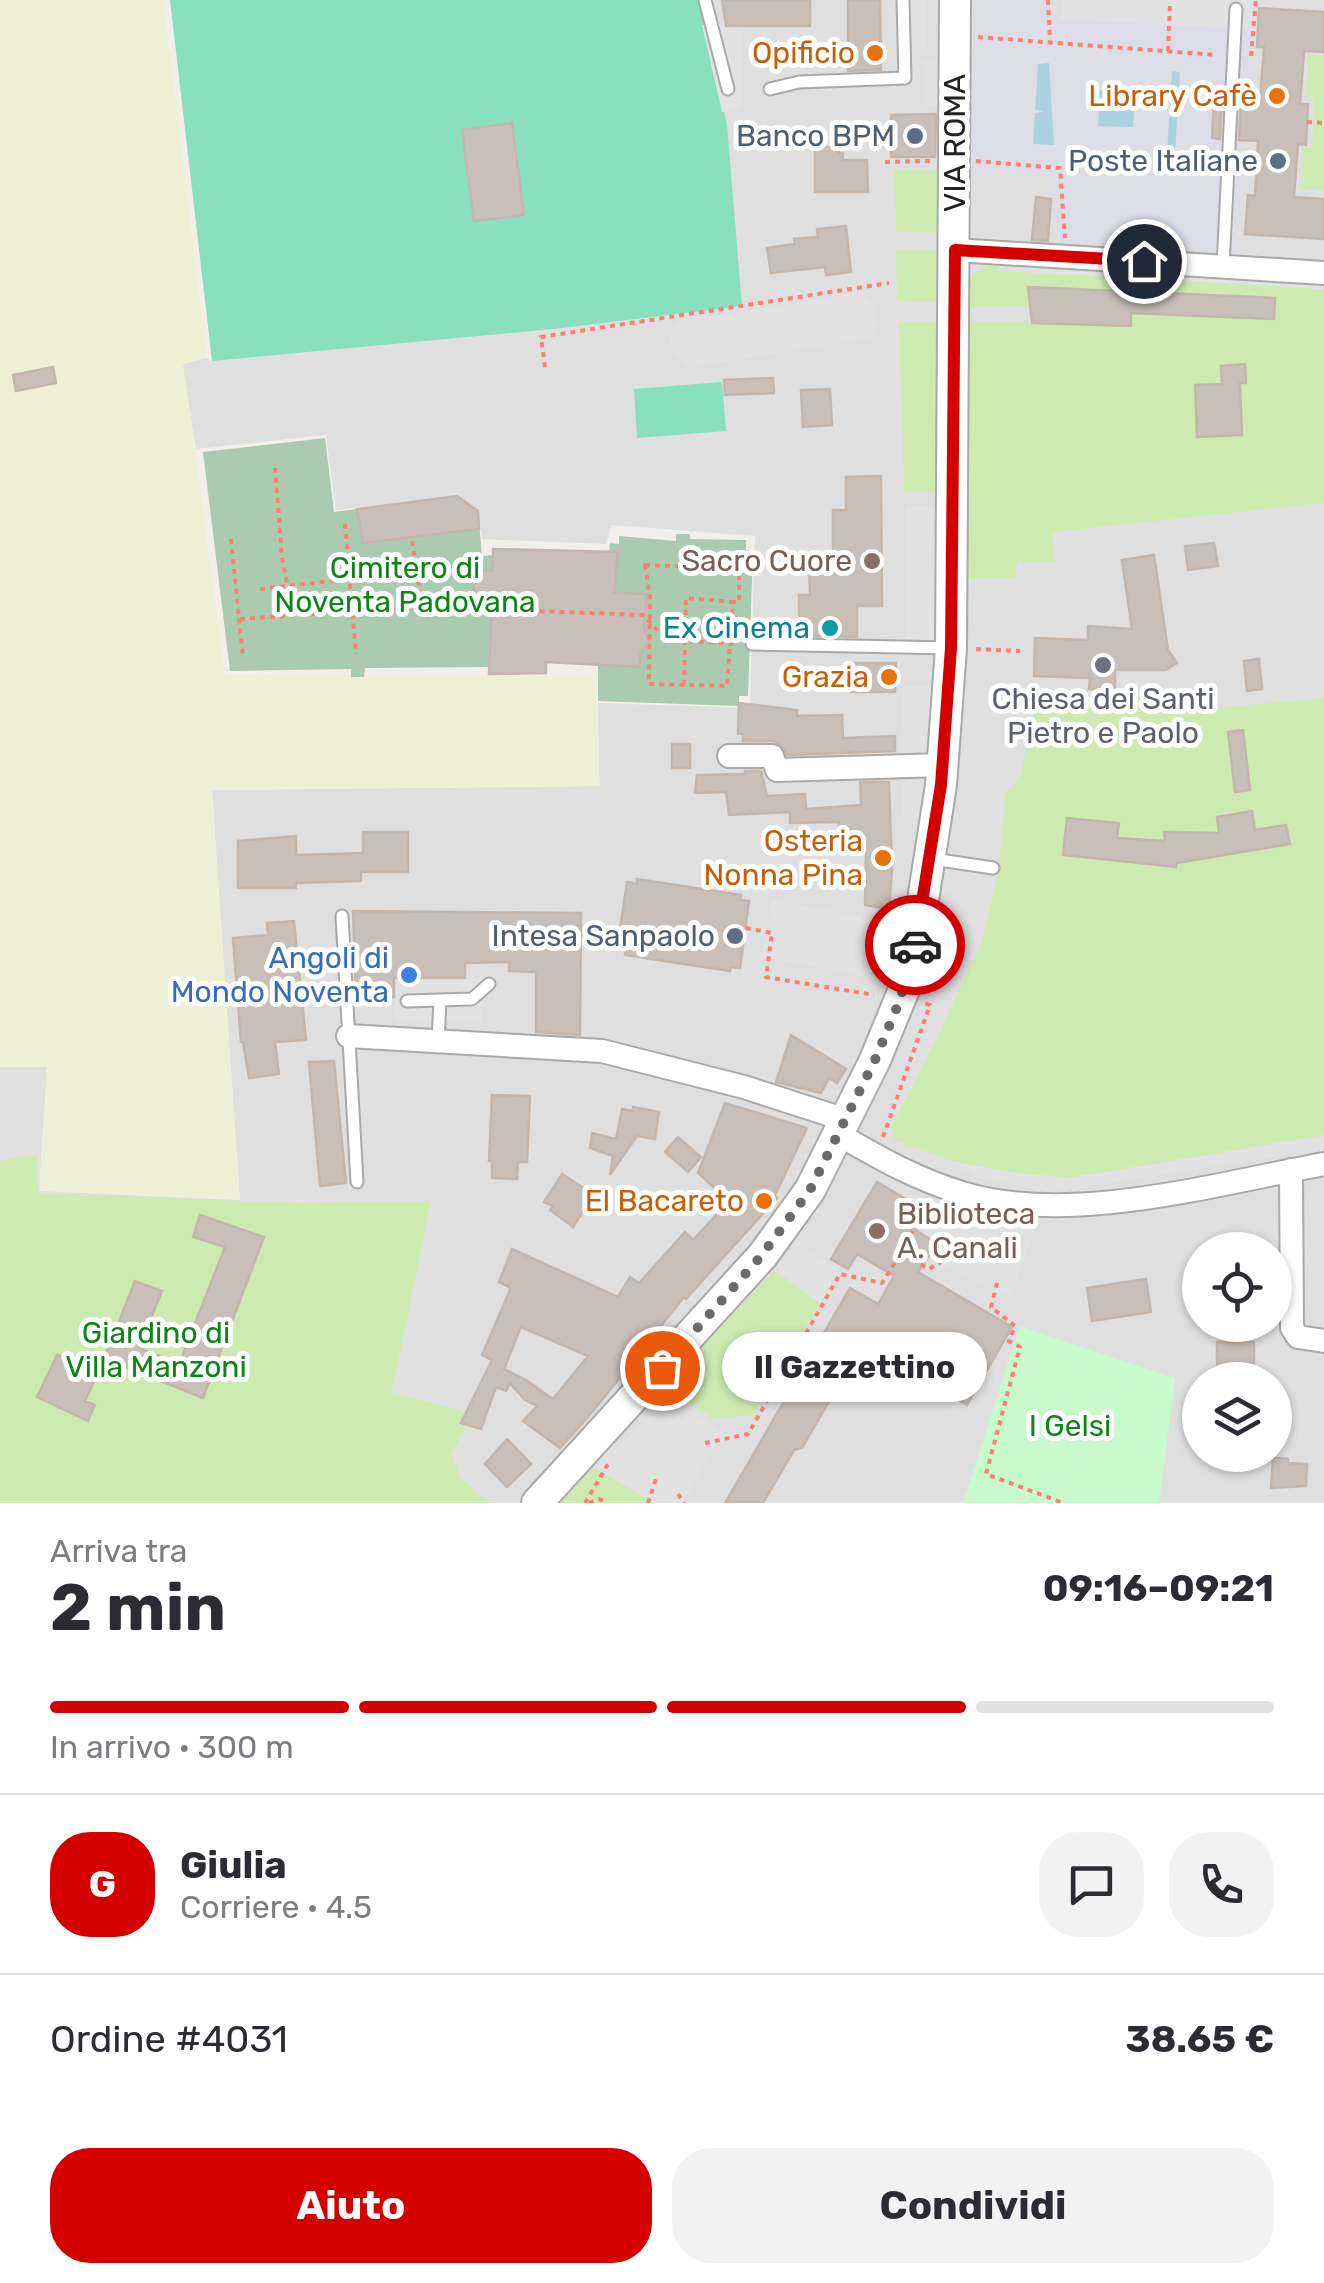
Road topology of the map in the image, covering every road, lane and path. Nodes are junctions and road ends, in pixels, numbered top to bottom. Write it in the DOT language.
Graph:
graph roads {
  1 [pos="705,0"];
  2 [pos="903,0"];
  3 [pos="955,0"];
  4 [pos="1048,0"];
  5 [pos="1256,0"];
  6 [pos="1170,4"];
  7 [pos="1236,9"];
  8 [pos="973,37"];
  9 [pos="1050,42"];
  10 [pos="1168,51"];
  11 [pos="1234,56"];
  12 [pos="728,89"];
  13 [pos="770,89"];
  14 [pos="1307,122"];
  15 [pos="1324,123"];
  16 [pos="982,160"];
  17 [pos="940,161"];
  18 [pos="886,162"];
  19 [pos="955,250"];
  20 [pos="1066,256"];
  21 [pos="1222,266"];
  22 [pos="1324,273"];
  23 [pos="889,283"];
  24 [pos="546,366"];
  25 [pos="275,468"];
  26 [pos="345,524"];
  27 [pos="231,539"];
  28 [pos="412,542"];
  29 [pos="458,568"];
  30 [pos="417,572"];
  31 [pos="350,579"];
  32 [pos="287,586"];
  33 [pos="260,589"];
  34 [pos="733,602"];
  35 [pos="422,607"];
  36 [pos="352,610"];
  37 [pos="293,614"];
  38 [pos="240,619"];
  39 [pos="650,622"];
  40 [pos="685,641"];
  41 [pos="728,643"];
  42 [pos="752,644"];
  43 [pos="951,648"];
  44 [pos="1020,650"];
  45 [pos="356,654"];
  46 [pos="243,658"];
  47 [pos="684,685"];
  48 [pos="730,756"];
  49 [pos="943,765"];
  50 [pos="931,858"];
  51 [pos="993,868"];
  52 [pos="342,916"];
  53 [pos="746,928"];
  54 [pos="913,973"];
  55 [pos="489,984"];
  56 [pos="878,996"];
  57 [pos="440,1000"];
  58 [pos="407,1001"];
  59 [pos="348,1036"];
  60 [pos="438,1041"];
  61 [pos="842,1127"];
  62 [pos="877,1158"];
  63 [pos="1324,1164"];
  64 [pos="1291,1170"];
  65 [pos="357,1182"];
  66 [pos="957,1225"];
  67 [pos="901,1253"];
  68 [pos="948,1257"];
  69 [pos="997,1283"];
  70 [pos="824,1286"];
  71 [pos="830,1291"];
  72 [pos="1324,1341"];
  73 [pos="705,1443"];
  74 [pos="615,1453"];
  75 [pos="656,1479"];
  76 [pos="678,1494"];
  77 [pos="537,1503"];
  78 [pos="587,1503"];
  79 [pos="607,1503"];
  80 [pos="648,1503"];
  81 [pos="684,1503"];
  82 [pos="1063,1503"];
  1 -- 12 [label="lane"];
  2 -- 13 [label="lane"];
  3 -- 19 [label="street, VIA ROMA"];
  4 -- 9 [label="path"];
  5 -- 11 [label="path"];
  6 -- 10 [label="path"];
  7 -- 11 [label="lane"];
  8 -- 9 [label="path"];
  9 -- 10 [label="path"];
  10 -- 11 [label="path"];
  11 -- 21 [label="lane"];
  14 -- 15 [label="path"];
  16 -- 20 [label="path"];
  17 -- 18 [label="path"];
  19 -- 20 [label="street"];
  19 -- 43 [label="street, VIA ROMA"];
  20 -- 21 [label="street"];
  21 -- 22 [label="street"];
  23 -- 24 [label="path"];
  25 -- 32 [label="path"];
  26 -- 31 [label="path"];
  27 -- 38 [label="path"];
  28 -- 30 [label="path"];
  29 -- 30 [label="path"];
  30 -- 31 [label="path"];
  30 -- 35 [label="path"];
  31 -- 32 [label="path"];
  31 -- 36 [label="path"];
  32 -- 33 [label="path"];
  32 -- 37 [label="path"];
  34 -- 39 [label="path"];
  34 -- 40 [label="path"];
  34 -- 41 [label="path"];
  35 -- 36 [label="path"];
  35 -- 39 [label="path"];
  36 -- 37 [label="path"];
  36 -- 45 [label="path"];
  37 -- 38 [label="path"];
  38 -- 46 [label="path"];
  39 -- 40 [label="path"];
  39 -- 47 [label="path"];
  40 -- 41 [label="path"];
  40 -- 47 [label="path"];
  41 -- 42 [label="path"];
  41 -- 47 [label="path"];
  42 -- 43 [label="lane"];
  43 -- 44 [label="path"];
  43 -- 49 [label="street, VIA ROMA"];
  48 -- 49 [label="street"];
  49 -- 50 [label="street, VIA ROMA"];
  50 -- 51 [label="lane"];
  50 -- 54 [label="street, VIA ROMA"];
  52 -- 59 [label="lane"];
  53 -- 56 [label="path"];
  54 -- 61 [label="street, VIA ROMA"];
  54 -- 62 [label="path"];
  55 -- 57 [label="lane"];
  57 -- 58 [label="lane"];
  57 -- 60 [label="lane"];
  59 -- 60 [label="street"];
  59 -- 65 [label="lane"];
  60 -- 61 [label="street"];
  61 -- 62 [label="street"];
  61 -- 77 [label="street, VIA ROMA"];
  62 -- 64 [label="street"];
  63 -- 64 [label="street"];
  64 -- 72 [label="street"];
  66 -- 67 [label="path"];
  67 -- 68 [label="path"];
  67 -- 71 [label="path"];
  69 -- 82 [label="path"];
  70 -- 71 [label="path"];
  71 -- 73 [label="path"];
  74 -- 78 [label="path"];
  75 -- 80 [label="path"];
  76 -- 81 [label="path"];
  78 -- 79 [label="path"];
}
